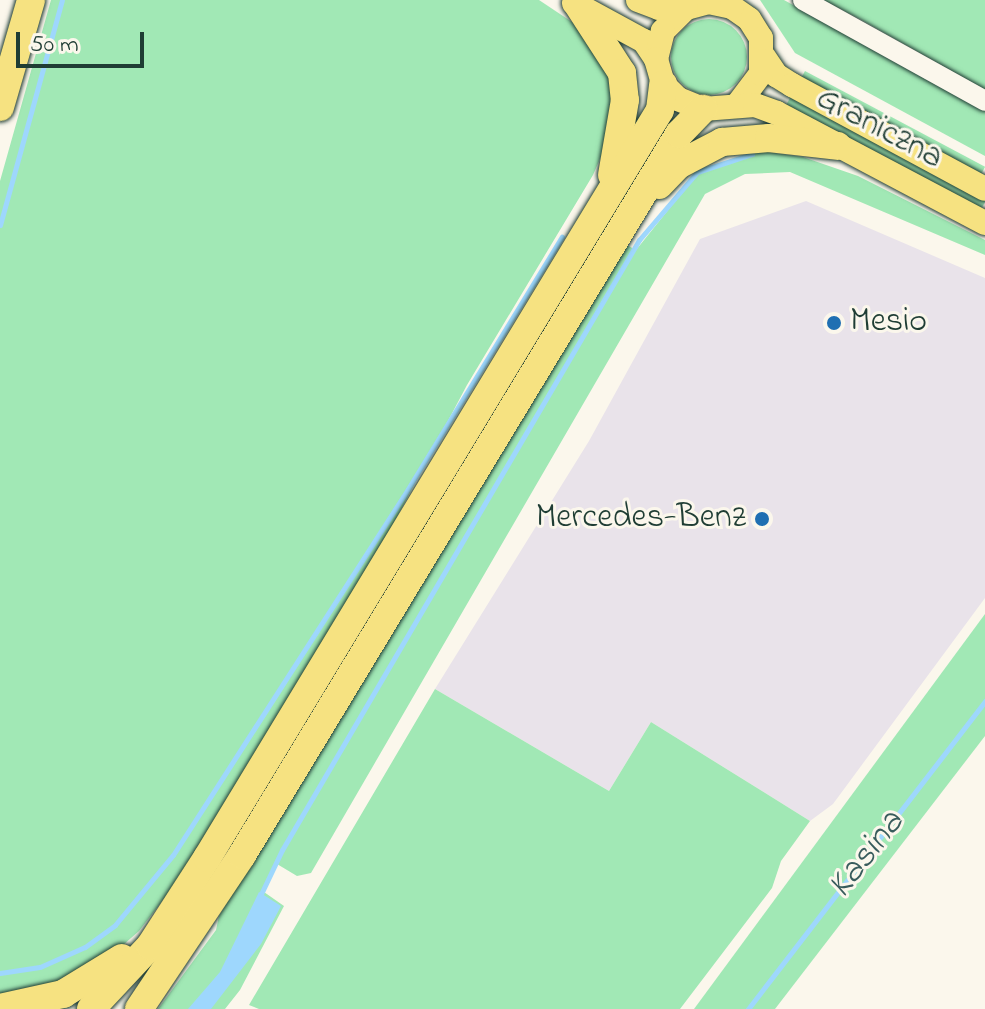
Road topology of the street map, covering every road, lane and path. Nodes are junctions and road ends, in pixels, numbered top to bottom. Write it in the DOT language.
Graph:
graph roads {
  1 [pos="31,0"];
  2 [pos="638,0"];
  3 [pos="803,0"];
  4 [pos="573,3"];
  5 [pos="686,8"];
  6 [pos="764,57"];
  7 [pos="660,71"];
  8 [pos="985,101"];
  9 [pos="738,104"];
  10 [pos="0,107"];
  11 [pos="703,109"];
  12 [pos="838,146"];
  13 [pos="985,189"];
  14 [pos="606,199"];
  15 [pos="631,214"];
  16 [pos="985,223"];
  17 [pos="182,897"];
  18 [pos="186,940"];
  19 [pos="0,1008"];
  20 [pos="91,1009"];
  21 [pos="120,1009"];
  22 [pos="139,1009"];
  1 -- 10 [label="highway"];
  2 -- 5 [label="main road"];
  3 -- 8 [label="street"];
  4 -- 7 [label="main road"];
  4 -- 14 [label="highway"];
  5 -- 6 [label="main road"];
  5 -- 7 [label="main road"];
  6 -- 9 [label="main road"];
  6 -- 13 [label="main road, Graniczna"];
  7 -- 11 [label="main road"];
  7 -- 14 [label="highway"];
  9 -- 11 [label="main road"];
  9 -- 12 [label="main road, Graniczna"];
  11 -- 15 [label="highway"];
  12 -- 15 [label="highway"];
  12 -- 16 [label="main road, Graniczna"];
  14 -- 17 [label="highway"];
  15 -- 18 [label="highway"];
  17 -- 19 [label="highway"];
  17 -- 20 [label="highway"];
  18 -- 21 [label="highway"];
  18 -- 22 [label="highway"];
}
